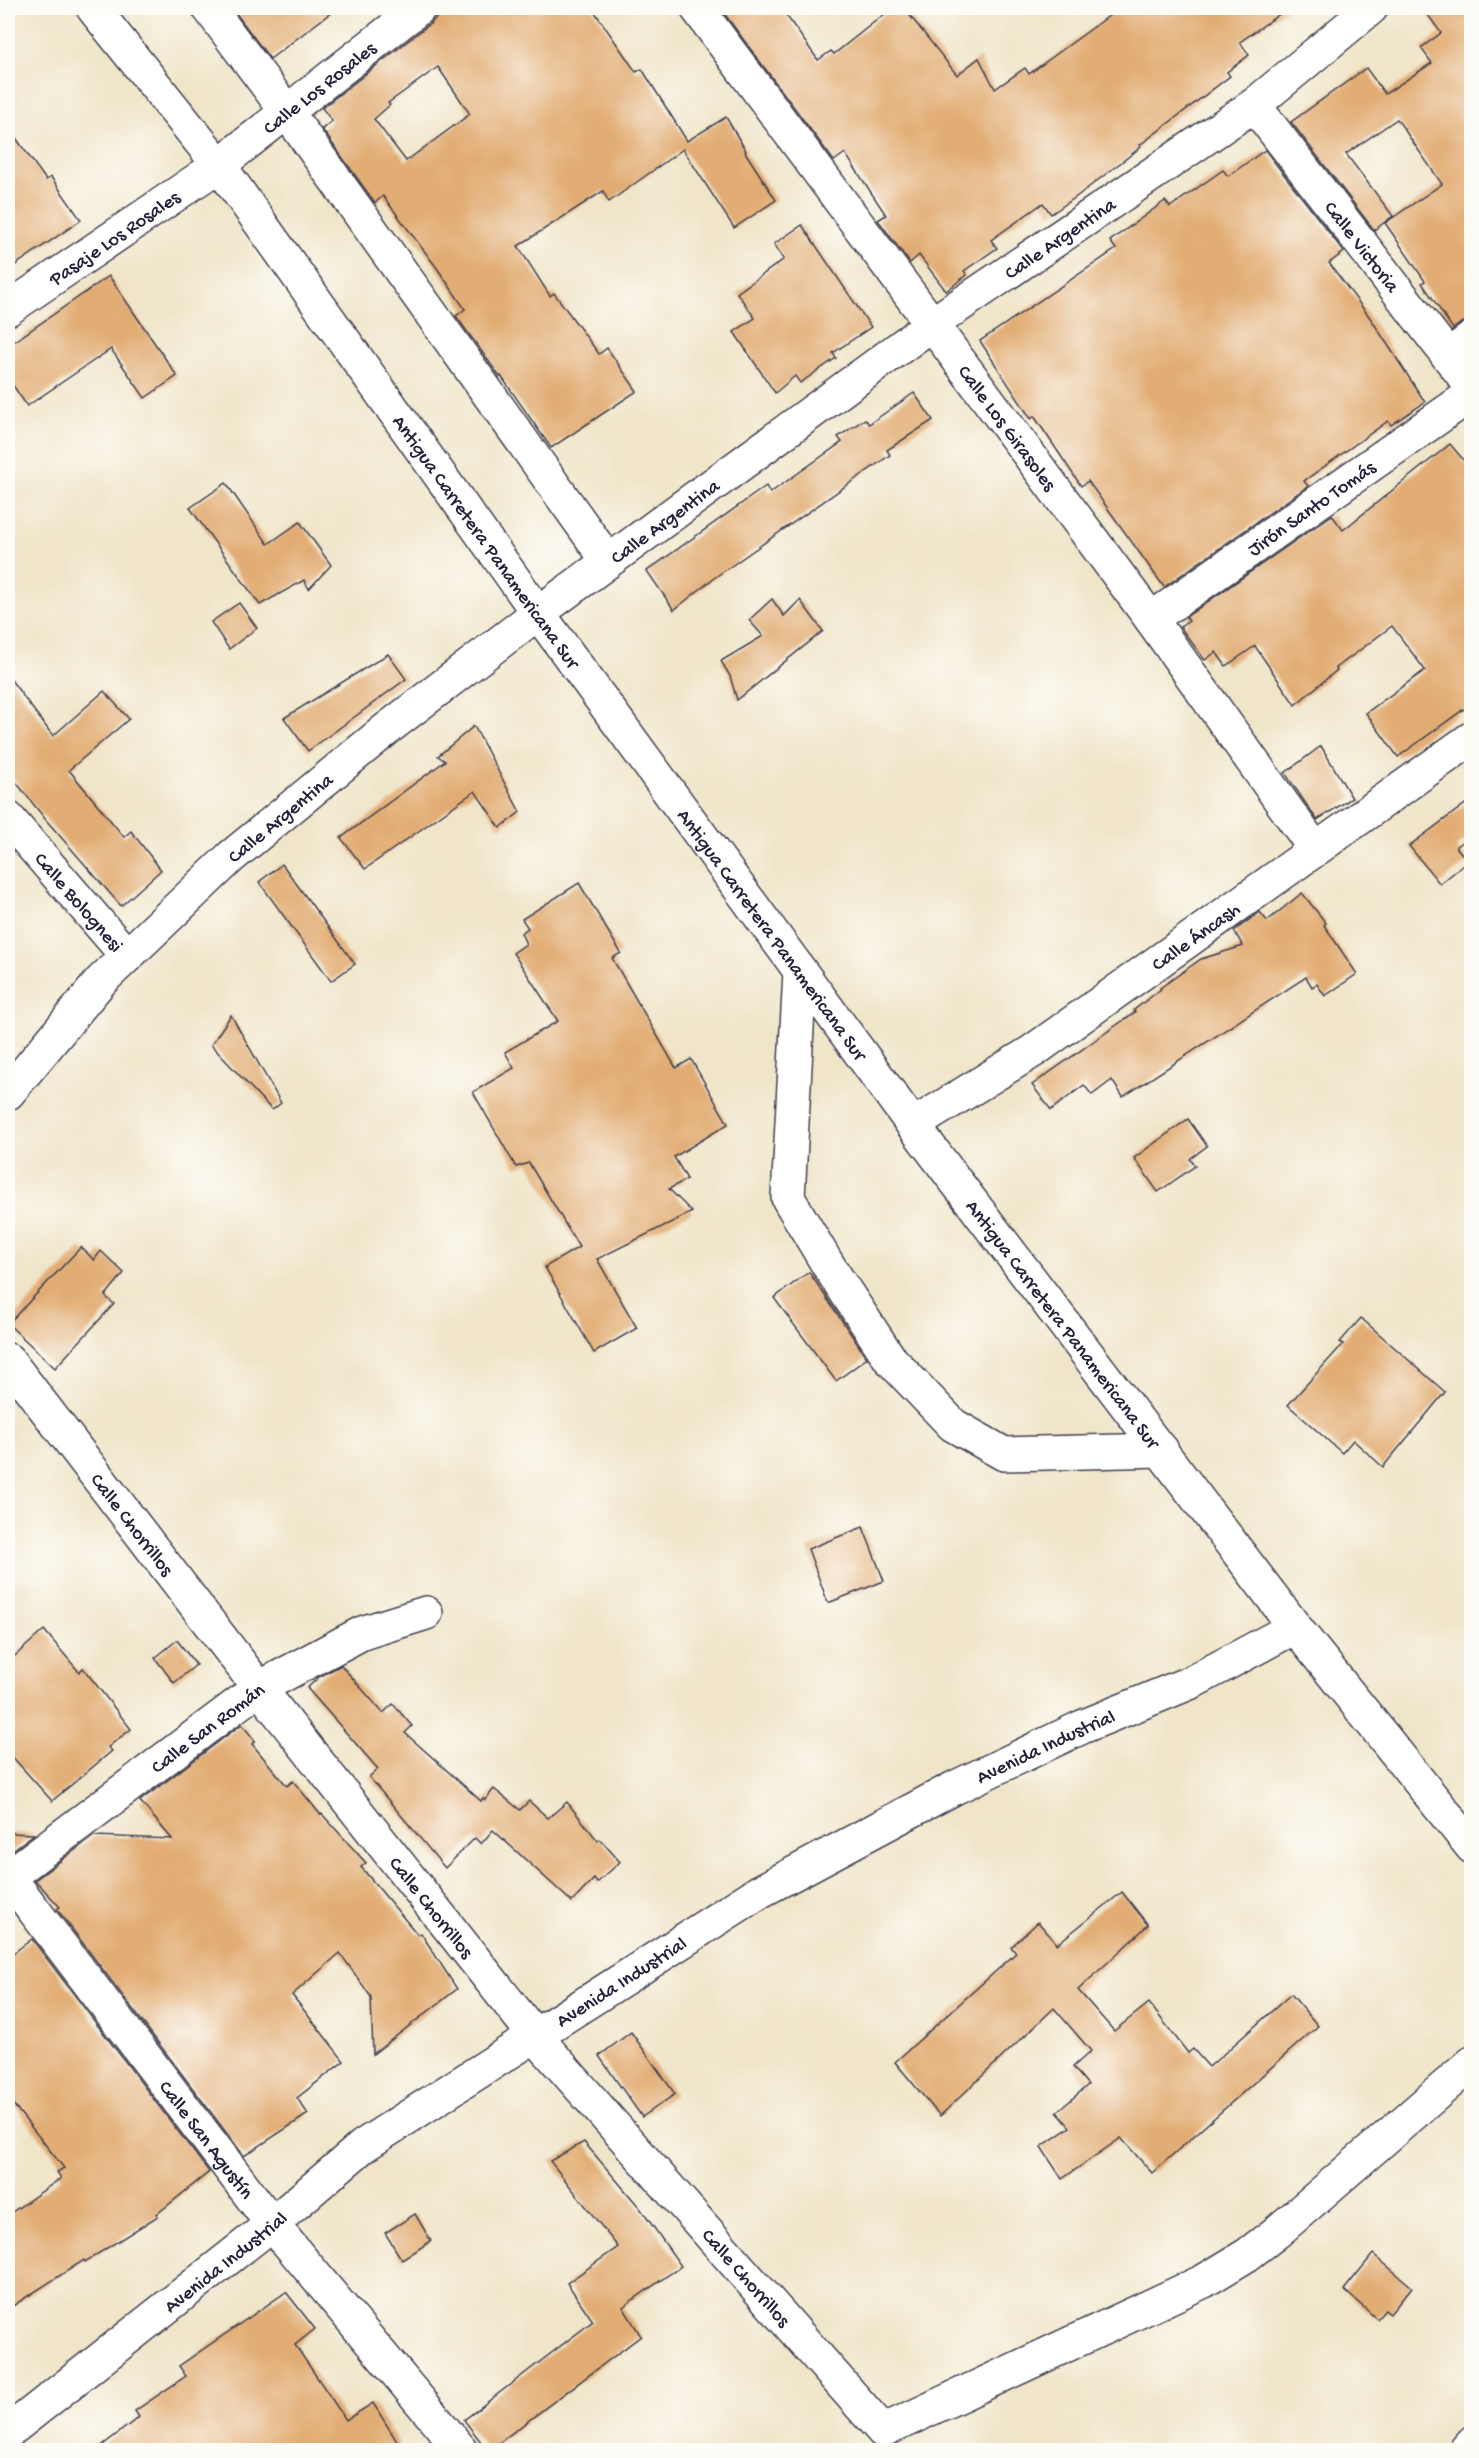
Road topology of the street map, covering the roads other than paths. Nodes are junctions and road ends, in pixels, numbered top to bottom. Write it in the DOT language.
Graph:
graph roads {
  1 [pos="93,8"];
  2 [pos="209,8"];
  3 [pos="418,8"];
  4 [pos="697,8"];
  5 [pos="1371,8"];
  6 [pos="1254,105"];
  7 [pos="287,111"];
  8 [pos="219,165"];
  9 [pos="8,309"];
  10 [pos="932,324"];
  11 [pos="1460,347"];
  12 [pos="1472,387"];
  13 [pos="1472,394"];
  14 [pos="608,561"];
  15 [pos="538,613"];
  16 [pos="1151,619"];
  17 [pos="1472,738"];
  18 [pos="8,818"];
  19 [pos="1315,849"];
  20 [pos="127,956"];
  21 [pos="800,972"];
  22 [pos="8,1093"];
  23 [pos="913,1125"];
  24 [pos="8,1360"];
  25 [pos="1162,1450"];
  26 [pos="426,1613"];
  27 [pos="1295,1627"];
  28 [pos="259,1688"];
  29 [pos="1472,1847"];
  30 [pos="8,1877"];
  31 [pos="536,2036"];
  32 [pos="1472,2063"];
  33 [pos="272,2224"];
  34 [pos="14,2433"];
  35 [pos="1472,2442"];
  36 [pos="461,2451"];
  37 [pos="1466,2451"];
  1 -- 8 [label="main road, Antigua Carretera Panamericana Sur"];
  2 -- 7 [label="main road"];
  3 -- 7 [label="main road, Calle Los Rosales"];
  4 -- 10 [label="main road, Calle Los Girasoles"];
  5 -- 6 [label="main road, Calle Argentina"];
  6 -- 10 [label="main road, Calle Argentina"];
  6 -- 11 [label="main road, Calle Victoria"];
  7 -- 8 [label="main road, Calle Los Rosales"];
  7 -- 14 [label="main road"];
  8 -- 9 [label="main road, Pasaje Los Rosales"];
  8 -- 15 [label="main road, Antigua Carretera Panamericana Sur"];
  10 -- 14 [label="main road, Calle Argentina"];
  10 -- 16 [label="main road, Calle Los Girasoles"];
  11 -- 12 [label="main road, Calle Victoria"];
  13 -- 16 [label="main road, Jirón Santo Tomás"];
  14 -- 15 [label="main road, Calle Argentina"];
  15 -- 20 [label="main road, Calle Argentina"];
  15 -- 21 [label="main road, Antigua Carretera Panamericana Sur"];
  16 -- 19 [label="main road, Calle Los Girasoles"];
  17 -- 19 [label="main road, Calle Áncash"];
  18 -- 20 [label="main road, Calle Bolognesi"];
  19 -- 23 [label="main road, Calle Áncash"];
  20 -- 22 [label="main road, Calle Argentina"];
  21 -- 23 [label="main road, Antigua Carretera Panamericana Sur"];
  21 -- 25 [label="main road"];
  23 -- 25 [label="main road, Antigua Carretera Panamericana Sur"];
  24 -- 28 [label="main road, Calle Chorrillos"];
  25 -- 27 [label="main road, Antigua Carretera Panamericana Sur"];
  26 -- 28 [label="main road, Calle San Román"];
  27 -- 29 [label="main road, Antigua Carretera Panamericana Sur"];
  27 -- 31 [label="main road, Avenida Industrial"];
  28 -- 30 [label="main road, Calle San Román"];
  28 -- 31 [label="main road, Calle Chorrillos"];
  30 -- 33 [label="main road, Calle San Agustín"];
  31 -- 32 [label="main road, Calle Chorrillos"];
  31 -- 33 [label="main road, Avenida Industrial"];
  33 -- 34 [label="main road, Avenida Industrial"];
  33 -- 36 [label="main road, Calle San Agustín"];
  35 -- 37 [label="main road"];
}
